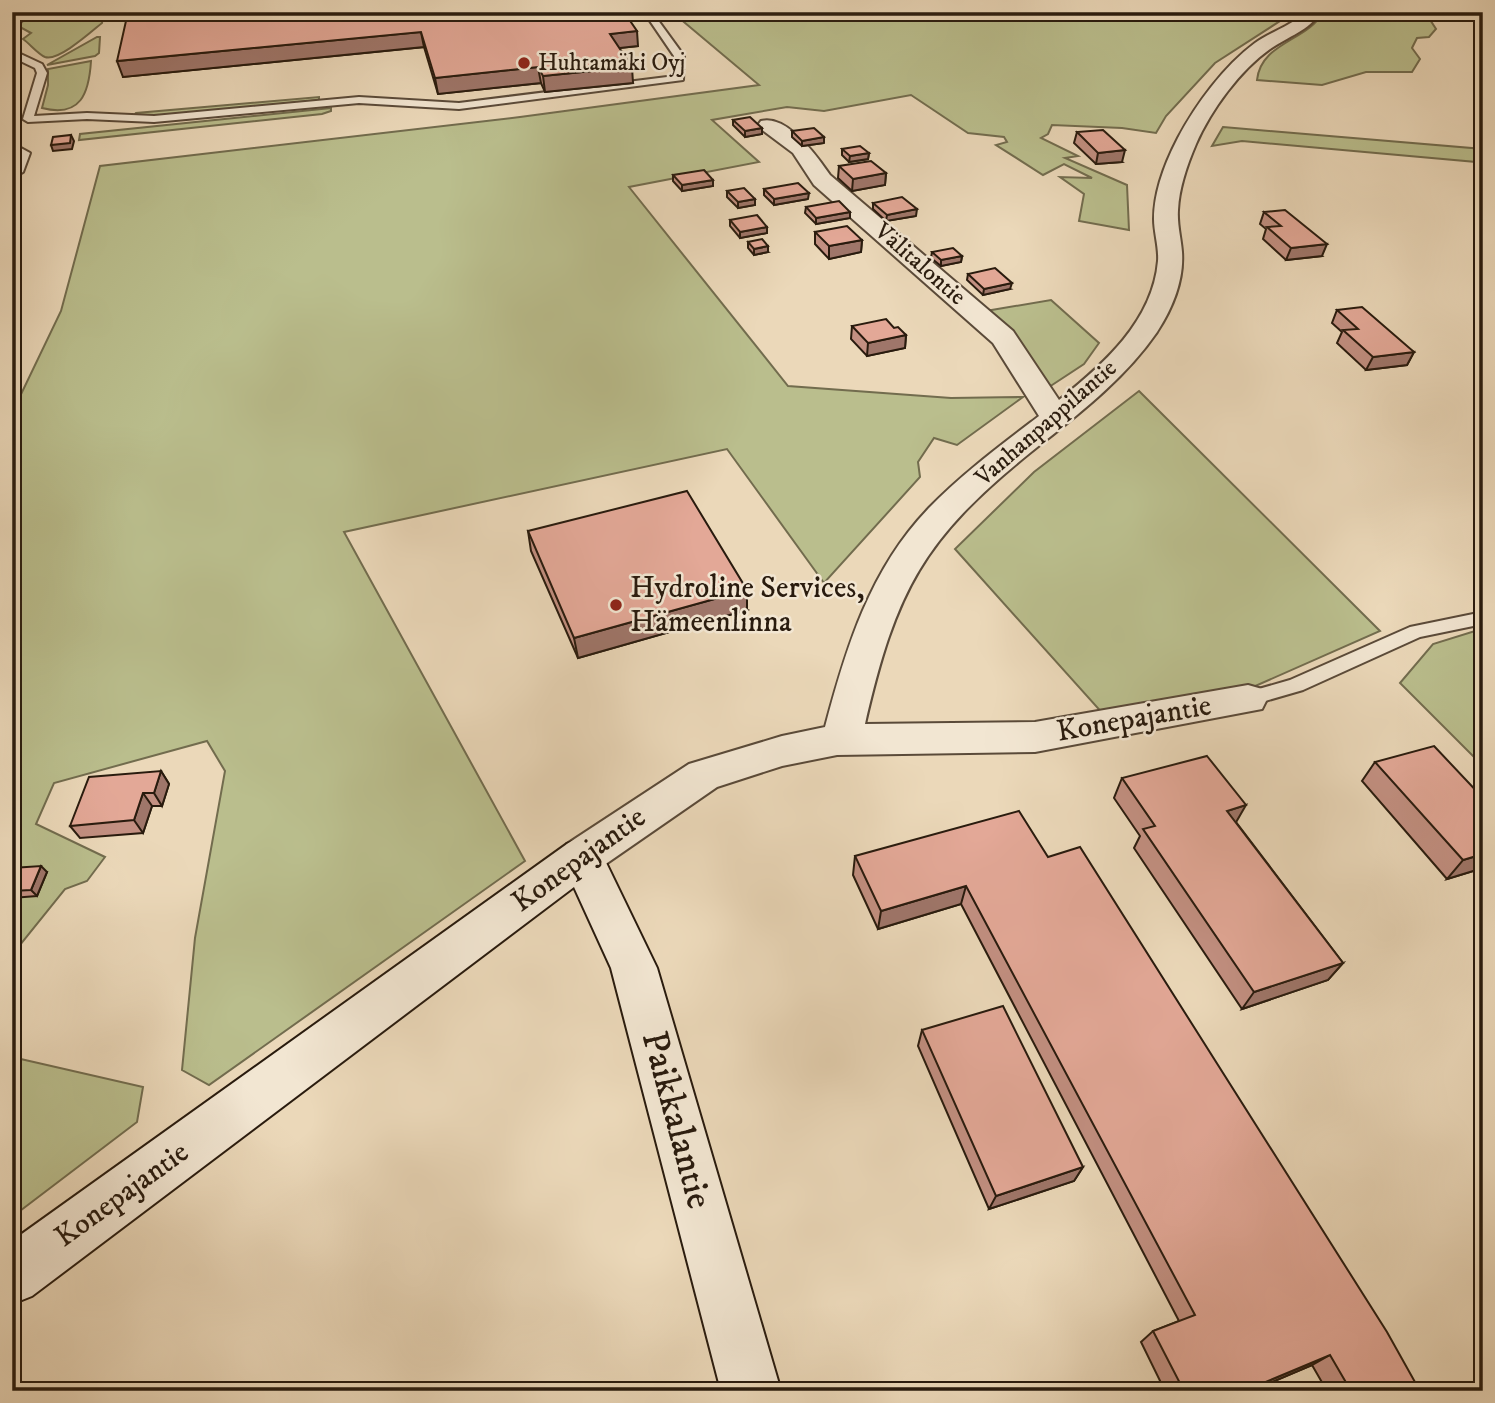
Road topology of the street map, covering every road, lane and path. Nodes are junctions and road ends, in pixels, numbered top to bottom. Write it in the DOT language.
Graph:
graph roads {
  1 [pos="19,12"];
  2 [pos="648,12"];
  3 [pos="1313,12"];
  4 [pos="12,18"];
  5 [pos="12,53"];
  6 [pos="12,76"];
  7 [pos="12,84"];
  8 [pos="768,125"];
  9 [pos="1055,418"];
  10 [pos="1483,618"];
  11 [pos="1248,699"];
  12 [pos="837,740"];
  13 [pos="582,857"];
  14 [pos="12,1276"];
  15 [pos="751,1391"];
  1 -- 4 [label="lane"];
  2 -- 5 [label="lane"];
  3 -- 9 [label="street, Vanhanpappilantie"];
  6 -- 7 [label="lane"];
  8 -- 9 [label="street, Välitalontie"];
  9 -- 12 [label="street, Vanhanpappilantie"];
  10 -- 11 [label="lane"];
  11 -- 12 [label="street, Konepajantie"];
  12 -- 13 [label="street, Konepajantie"];
  13 -- 14 [label="street, Konepajantie"];
  13 -- 15 [label="street, Paikkalantie"];
}
